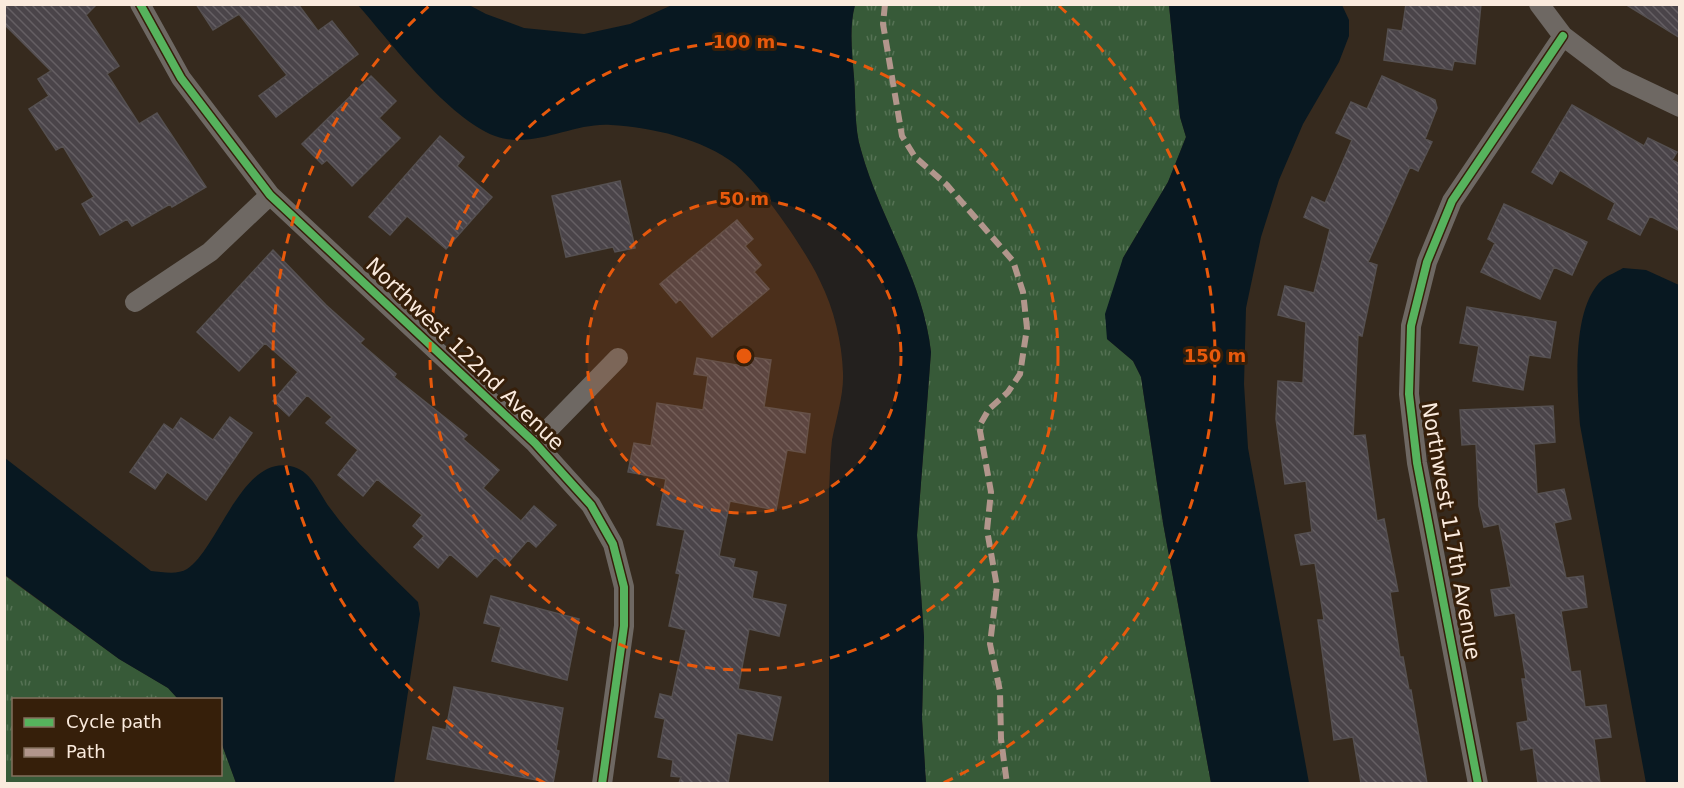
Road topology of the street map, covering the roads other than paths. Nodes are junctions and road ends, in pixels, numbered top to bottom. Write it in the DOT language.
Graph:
graph roads {
  1 [pos="140,4"];
  2 [pos="1539,4"];
  3 [pos="1563,36"];
  4 [pos="1680,107"];
  5 [pos="270,195"];
  6 [pos="135,302"];
  7 [pos="618,358"];
  8 [pos="535,443"];
  9 [pos="602,783"];
  10 [pos="1478,783"];
  1 -- 5 [label="street, Northwest 122nd Avenue"];
  2 -- 3 [label="street"];
  3 -- 4 [label="street"];
  3 -- 10 [label="street, Northwest 117th Avenue"];
  5 -- 6 [label="street"];
  5 -- 8 [label="street, Northwest 122nd Avenue"];
  7 -- 8 [label="street"];
  8 -- 9 [label="street, Northwest 122nd Avenue"];
}
